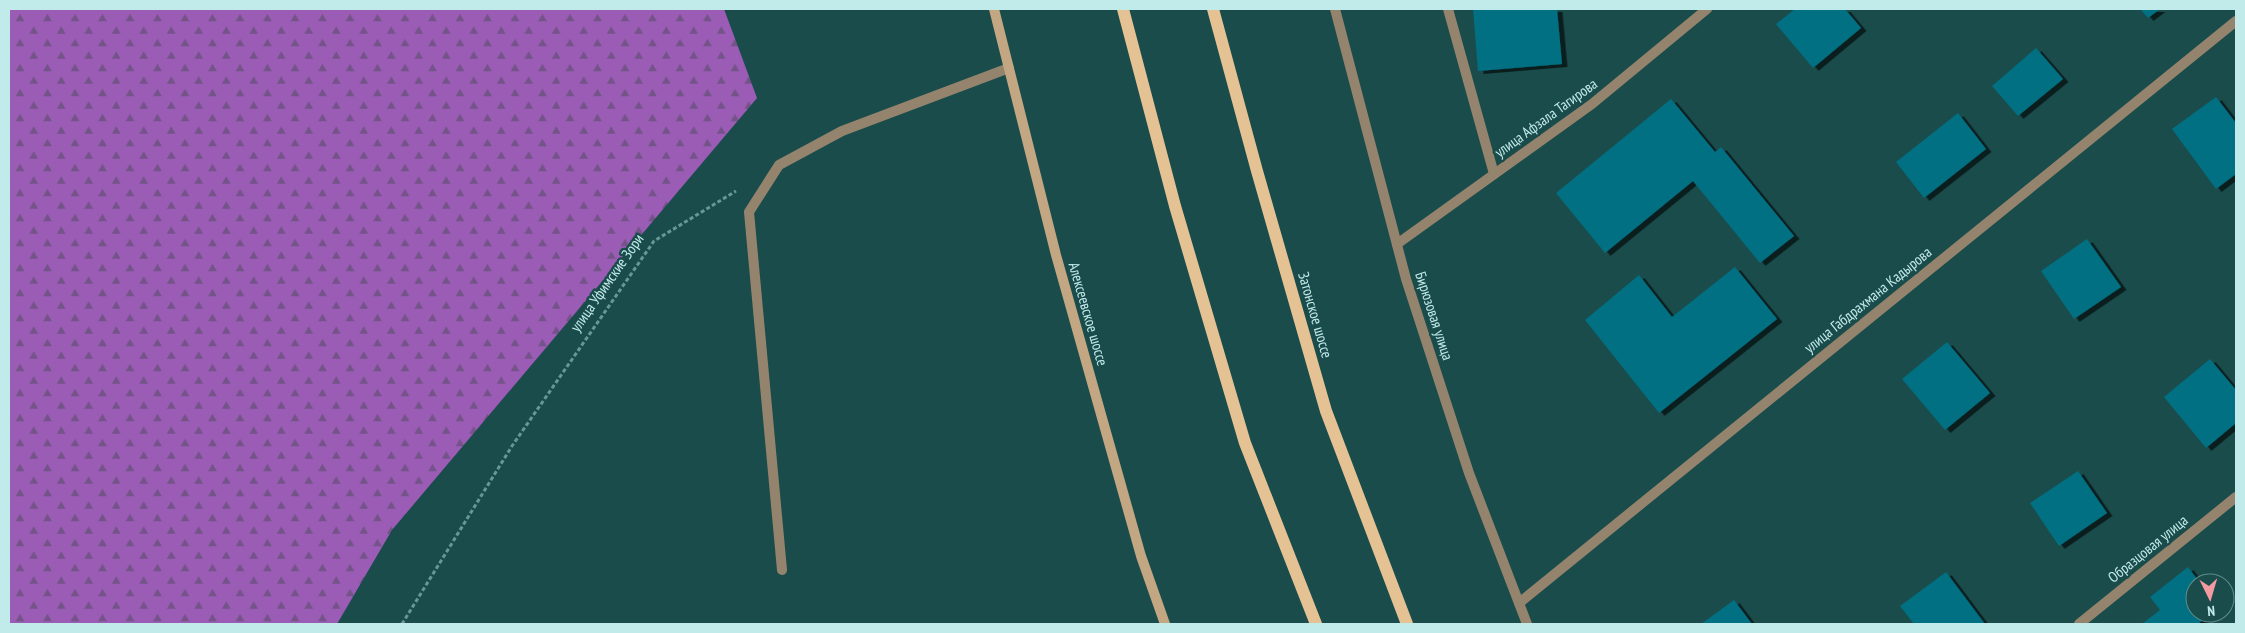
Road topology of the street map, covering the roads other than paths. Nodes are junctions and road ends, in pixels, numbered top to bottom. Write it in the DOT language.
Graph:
graph roads {
  1 [pos="994,9"];
  2 [pos="1123,9"];
  3 [pos="1212,9"];
  4 [pos="1335,9"];
  5 [pos="1448,9"];
  6 [pos="1707,9"];
  7 [pos="2236,21"];
  8 [pos="1009,68"];
  9 [pos="1494,174"];
  10 [pos="1397,244"];
  11 [pos="2236,496"];
  12 [pos="782,570"];
  13 [pos="1519,603"];
  14 [pos="1165,624"];
  15 [pos="1316,624"];
  16 [pos="1407,624"];
  17 [pos="1527,624"];
  18 [pos="2079,624"];
  1 -- 8 [label="main road, Алексеевское шоссе"];
  2 -- 15 [label="main road"];
  3 -- 16 [label="main road, Затонское шоссе"];
  4 -- 10 [label="street, Бирюзовая улица"];
  5 -- 9 [label="street"];
  6 -- 9 [label="street, улица Афзала Тагирова"];
  7 -- 13 [label="street, улица Габдрахмана Кадырова"];
  8 -- 12 [label="street"];
  8 -- 14 [label="main road, Алексеевское шоссе"];
  9 -- 10 [label="street, улица Афзала Тагирова"];
  10 -- 13 [label="street, Бирюзовая улица"];
  11 -- 18 [label="street, Образцовая улица"];
  13 -- 17 [label="street, Бирюзовая улица"];
}
